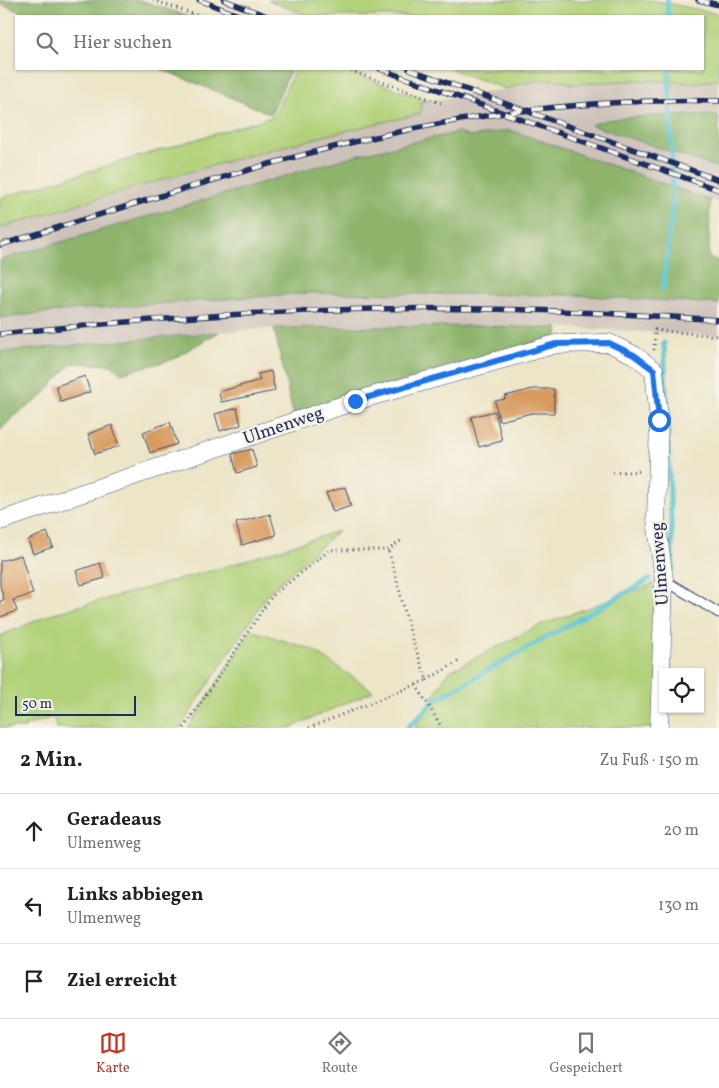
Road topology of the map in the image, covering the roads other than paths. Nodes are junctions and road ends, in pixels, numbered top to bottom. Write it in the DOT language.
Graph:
graph roads {
  1 [pos="0,521"];
  2 [pos="664,580"];
  3 [pos="719,613"];
  4 [pos="659,728"];
  1 -- 2 [label="street, Ulmenweg"];
  2 -- 3 [label="lane"];
  2 -- 4 [label="street, Ulmenweg"];
}
